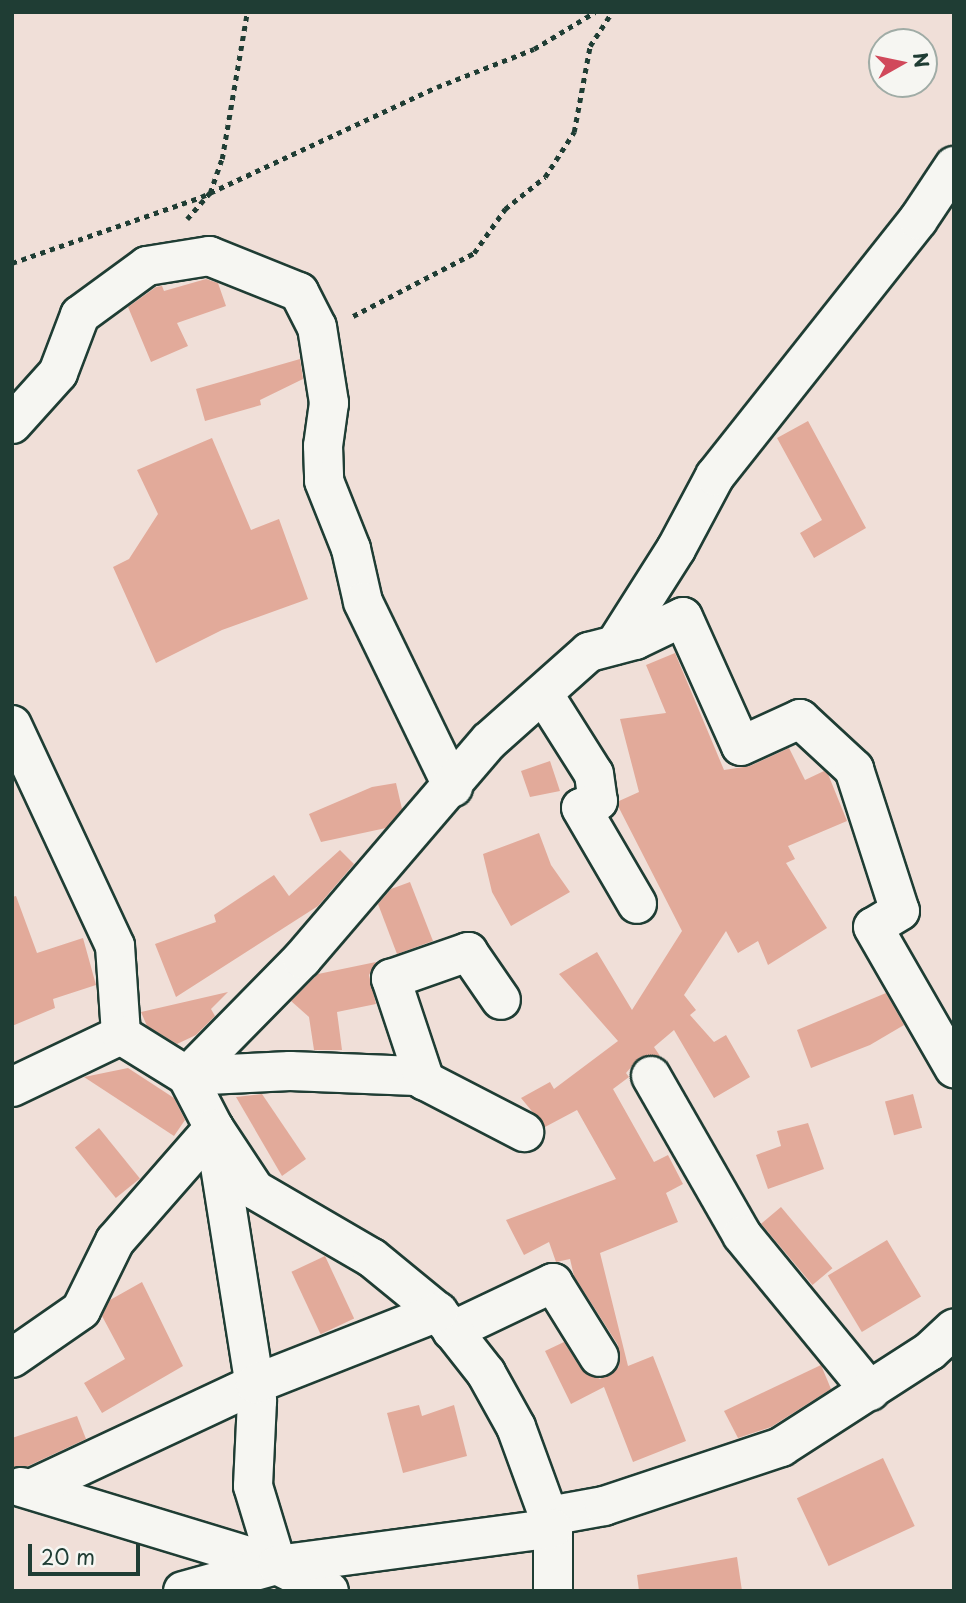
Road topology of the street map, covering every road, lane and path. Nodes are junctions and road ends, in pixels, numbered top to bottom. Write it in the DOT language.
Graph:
graph roads {
  1 [pos="247,12"];
  2 [pos="595,12"];
  3 [pos="612,12"];
  4 [pos="954,166"];
  5 [pos="210,192"];
  6 [pos="12,264"];
  7 [pos="317,327"];
  8 [pos="12,424"];
  9 [pos="615,645"];
  10 [pos="544,695"];
  11 [pos="16,743"];
  12 [pos="453,787"];
  13 [pos="637,904"];
  14 [pos="501,1000"];
  15 [pos="121,1035"];
  16 [pos="954,1068"];
  17 [pos="187,1076"];
  18 [pos="652,1076"];
  19 [pos="425,1080"];
  20 [pos="12,1087"];
  21 [pos="214,1128"];
  22 [pos="524,1132"];
  23 [pos="445,1321"];
  24 [pos="954,1329"];
  25 [pos="599,1357"];
  26 [pos="12,1358"];
  27 [pos="255,1384"];
  28 [pos="870,1391"];
  29 [pos="22,1487"];
  30 [pos="551,1522"];
  31 [pos="289,1577"];
  32 [pos="184,1591"];
  33 [pos="329,1591"];
  34 [pos="553,1591"];
  1 -- 5 [label="path"];
  2 -- 5 [label="path"];
  3 -- 7 [label="path"];
  4 -- 9 [label="street"];
  5 -- 6 [label="path"];
  7 -- 8 [label="street"];
  7 -- 12 [label="street"];
  9 -- 10 [label="street"];
  9 -- 16 [label="street"];
  10 -- 12 [label="street"];
  10 -- 13 [label="street"];
  11 -- 15 [label="street"];
  12 -- 17 [label="street"];
  14 -- 19 [label="street"];
  15 -- 17 [label="street"];
  15 -- 20 [label="street"];
  17 -- 19 [label="street"];
  17 -- 21 [label="street"];
  18 -- 28 [label="street"];
  19 -- 22 [label="street"];
  21 -- 23 [label="street"];
  21 -- 26 [label="street"];
  21 -- 27 [label="street"];
  23 -- 25 [label="street"];
  23 -- 27 [label="street"];
  23 -- 30 [label="street"];
  24 -- 28 [label="street"];
  27 -- 29 [label="street"];
  27 -- 31 [label="street"];
  28 -- 30 [label="street"];
  29 -- 31 [label="street"];
  30 -- 31 [label="street"];
  30 -- 34 [label="street"];
  31 -- 32 [label="street"];
  31 -- 33 [label="street"];
}
